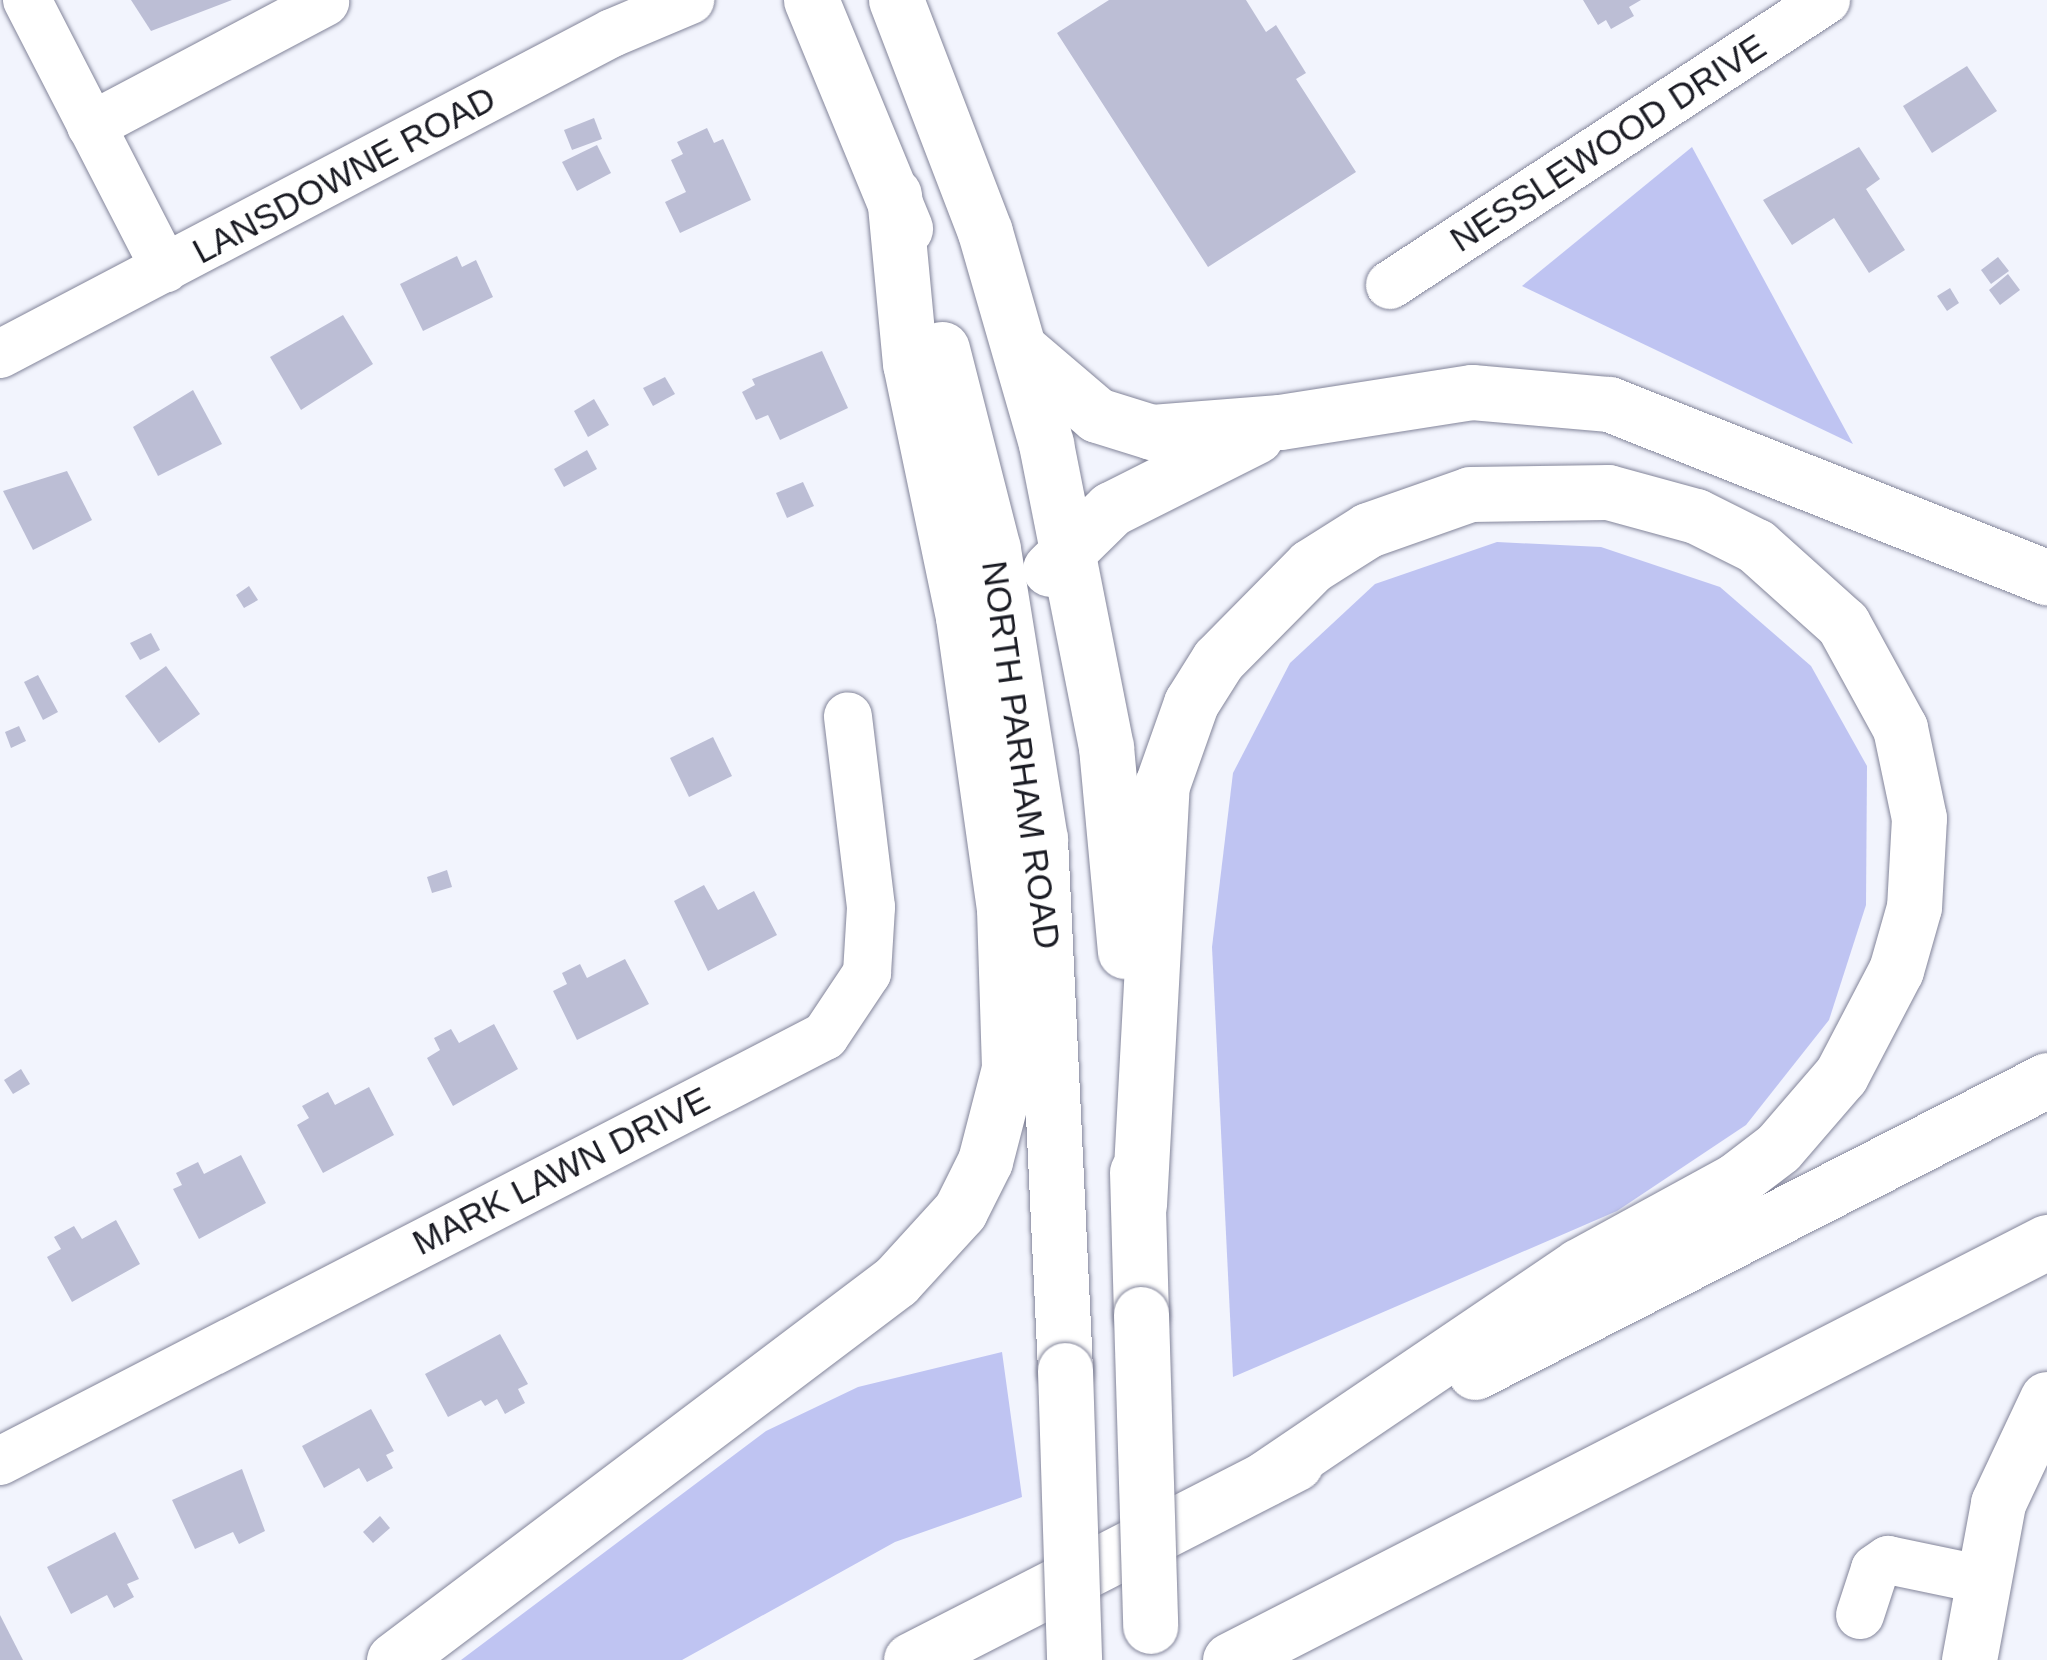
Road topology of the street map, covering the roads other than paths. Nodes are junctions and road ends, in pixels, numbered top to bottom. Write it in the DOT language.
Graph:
graph roads {
  1 [pos="27,0"];
  2 [pos="811,0"];
  3 [pos="896,0"];
  4 [pos="1826,0"];
  5 [pos="325,2"];
  6 [pos="679,2"];
  7 [pos="91,126"];
  8 [pos="894,195"];
  9 [pos="165,269"];
  10 [pos="1390,286"];
  11 [pos="1022,352"];
  12 [pos="0,354"];
  13 [pos="1280,422"];
  14 [pos="1069,544"];
  15 [pos="2047,577"];
  16 [pos="1011,674"];
  17 [pos="848,716"];
  18 [pos="2047,1080"];
  19 [pos="1139,1206"];
  20 [pos="2047,1242"];
  21 [pos="2047,1399"];
  22 [pos="0,1461"];
  23 [pos="1266,1478"];
  24 [pos="1980,1579"];
  25 [pos="1860,1614"];
  26 [pos="1153,1643"];
  27 [pos="394,1660"];
  28 [pos="912,1660"];
  29 [pos="1074,1660"];
  30 [pos="1230,1660"];
  31 [pos="1969,1660"];
  1 -- 7 [label="street"];
  2 -- 8 [label="highway, NORTH PARHAM ROAD"];
  3 -- 11 [label="highway"];
  4 -- 10 [label="street, NESSLEWOOD DRIVE"];
  5 -- 7 [label="street"];
  6 -- 9 [label="street, LANSDOWNE ROAD"];
  7 -- 9 [label="street"];
  8 -- 16 [label="highway, NORTH PARHAM ROAD"];
  8 -- 27 [label="highway"];
  9 -- 12 [label="street, LANSDOWNE ROAD"];
  11 -- 13 [label="highway"];
  11 -- 14 [label="highway"];
  13 -- 14 [label="highway"];
  13 -- 15 [label="highway"];
  14 -- 16 [label="highway"];
  14 -- 19 [label="highway"];
  16 -- 29 [label="highway, NORTH PARHAM ROAD, bridge"];
  17 -- 22 [label="street, MARK LAWN DRIVE"];
  18 -- 23 [label="highway"];
  19 -- 23 [label="highway"];
  19 -- 26 [label="highway, bridge"];
  20 -- 30 [label="highway"];
  21 -- 24 [label="highway"];
  23 -- 28 [label="highway"];
  24 -- 25 [label="street"];
  24 -- 31 [label="highway"];
}
